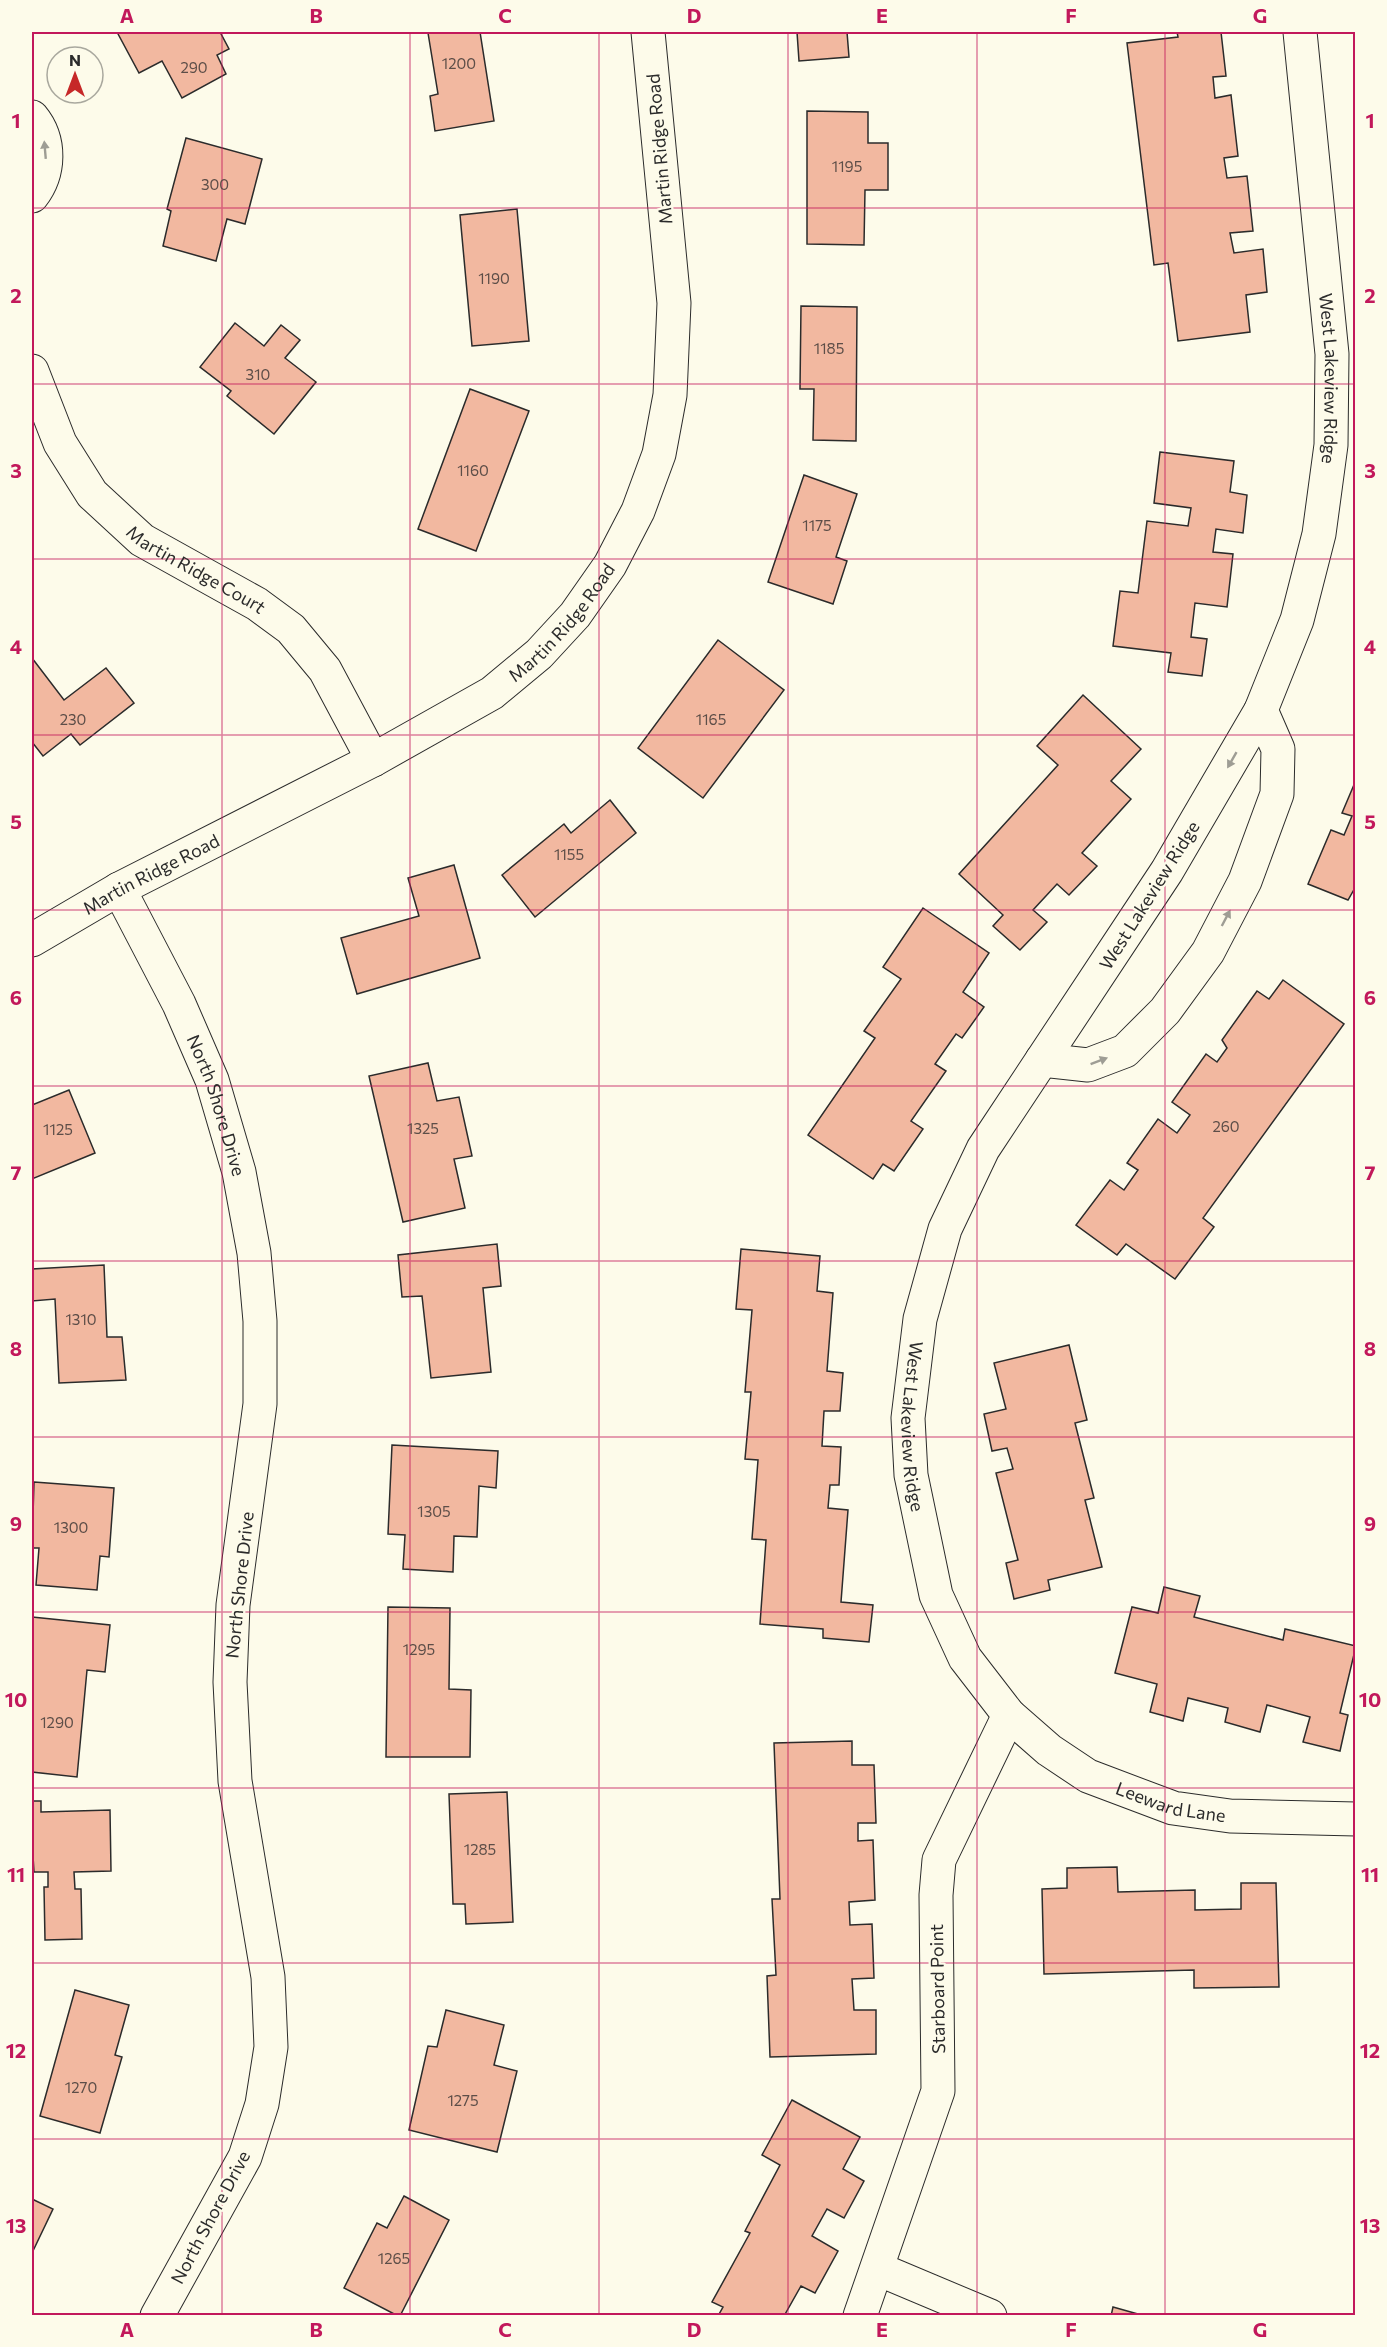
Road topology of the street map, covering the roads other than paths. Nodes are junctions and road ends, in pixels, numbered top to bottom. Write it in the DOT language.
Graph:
graph roads {
  1 [pos="648,32"];
  2 [pos="1300,32"];
  3 [pos="32,117"];
  4 [pos="32,196"];
  5 [pos="1344,353"];
  6 [pos="32,371"];
  7 [pos="1261,710"];
  8 [pos="373,760"];
  9 [pos="118,889"];
  10 [pos="32,940"];
  11 [pos="1042,1060"];
  12 [pos="1010,1715"];
  13 [pos="1356,1819"];
  14 [pos="878,2269"];
  15 [pos="157,2316"];
  16 [pos="860,2316"];
  17 [pos="990,2316"];
  1 -- 8 [label="street, Martin Ridge Road"];
  2 -- 5 [label="street, West Lakeview Ridge"];
  4 -- 3 [label="street, one-way"];
  5 -- 7 [label="street, West Lakeview Ridge"];
  6 -- 8 [label="street, Martin Ridge Court"];
  7 -- 11 [label="street, West Lakeview Ridge, one-way"];
  11 -- 7 [label="street, one-way"];
  8 -- 9 [label="street, Martin Ridge Road"];
  9 -- 10 [label="street, Martin Ridge Road"];
  9 -- 15 [label="street, North Shore Drive"];
  11 -- 12 [label="street, West Lakeview Ridge"];
  12 -- 13 [label="street, Leeward Lane"];
  12 -- 14 [label="street, Starboard Point"];
  14 -- 16 [label="street, Starboard Point"];
  14 -- 17 [label="street"];
}
